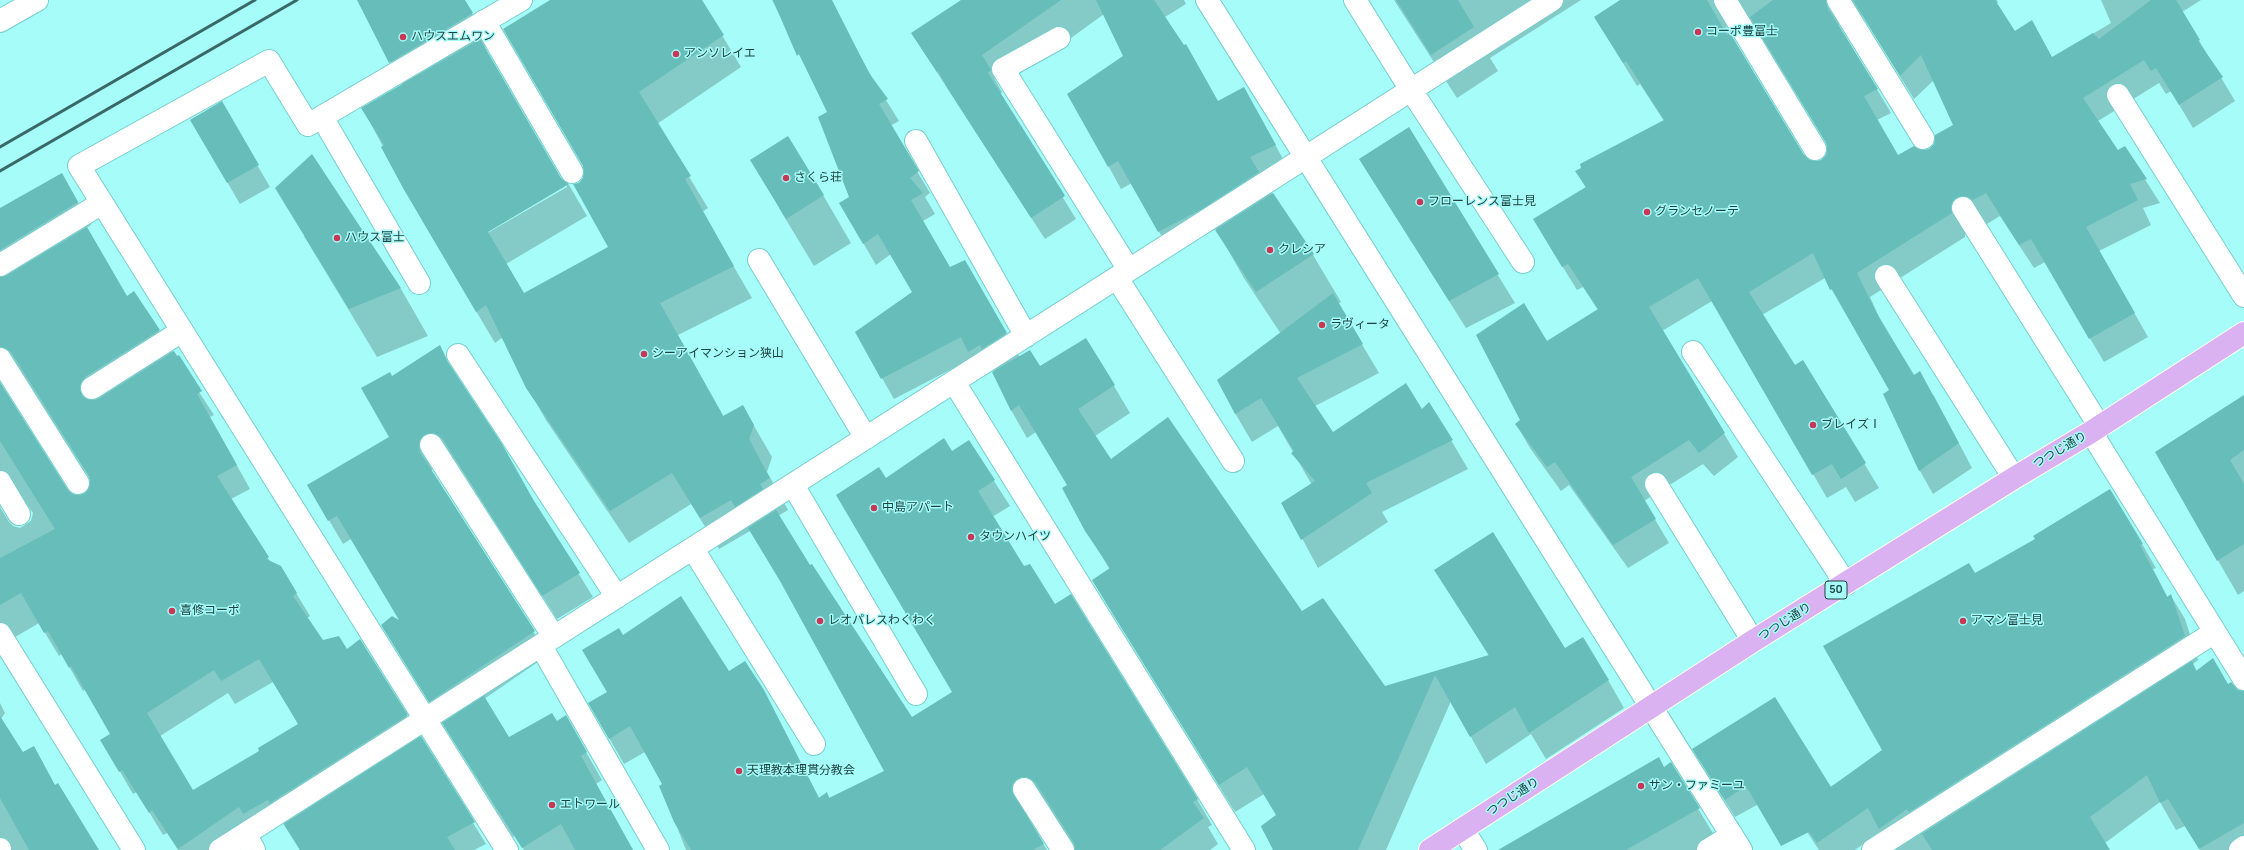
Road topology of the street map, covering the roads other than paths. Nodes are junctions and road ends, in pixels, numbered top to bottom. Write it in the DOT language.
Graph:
graph roads {
  1 [pos="37,0"];
  2 [pos="521,0"];
  3 [pos="1206,0"];
  4 [pos="1355,0"];
  5 [pos="1552,0"];
  6 [pos="1725,0"];
  7 [pos="1838,0"];
  8 [pos="0,21"];
  9 [pos="484,21"];
  10 [pos="1059,38"];
  11 [pos="1411,90"];
  12 [pos="2118,95"];
  13 [pos="322,117"];
  14 [pos="1923,138"];
  15 [pos="916,141"];
  16 [pos="1815,148"];
  17 [pos="1306,158"];
  18 [pos="572,172"];
  19 [pos="102,203"];
  20 [pos="1963,208"];
  21 [pos="759,260"];
  22 [pos="1523,262"];
  23 [pos="0,265"];
  24 [pos="1123,274"];
  25 [pos="1886,276"];
  26 [pos="419,284"];
  27 [pos="2244,296"];
  28 [pos="182,331"];
  29 [pos="1026,336"];
  30 [pos="2243,336"];
  31 [pos="1693,352"];
  32 [pos="458,355"];
  33 [pos="0,359"];
  34 [pos="954,382"];
  35 [pos="92,388"];
  36 [pos="2096,430"];
  37 [pos="866,438"];
  38 [pos="431,445"];
  39 [pos="1233,461"];
  40 [pos="2014,478"];
  41 [pos="0,482"];
  42 [pos="78,483"];
  43 [pos="1656,484"];
  44 [pos="793,485"];
  45 [pos="19,514"];
  46 [pos="693,549"];
  47 [pos="1846,584"];
  48 [pos="617,597"];
  49 [pos="2215,632"];
  50 [pos="0,634"];
  51 [pos="547,641"];
  52 [pos="1753,641"];
  53 [pos="2244,679"];
  54 [pos="916,694"];
  55 [pos="1652,708"];
  56 [pos="425,719"];
  57 [pos="814,744"];
  58 [pos="1024,789"];
  59 [pos="1463,830"];
  60 [pos="249,842"];
  61 [pos="1736,843"];
  62 [pos="2244,847"];
  63 [pos="134,850"];
  64 [pos="220,850"];
  65 [pos="507,850"];
  66 [pos="658,850"];
  67 [pos="1063,850"];
  68 [pos="1244,850"];
  69 [pos="1430,850"];
  70 [pos="1476,850"];
  71 [pos="1708,850"];
  72 [pos="1873,850"];
  73 [pos="2240,850"];
  1 -- 8 [label="street"];
  2 -- 9 [label="street"];
  3 -- 17 [label="street"];
  4 -- 11 [label="street"];
  5 -- 11 [label="street"];
  6 -- 16 [label="street"];
  7 -- 14 [label="street"];
  9 -- 13 [label="street"];
  9 -- 18 [label="street"];
  10 -- 24 [label="street"];
  11 -- 17 [label="street"];
  11 -- 22 [label="street"];
  12 -- 27 [label="street"];
  13 -- 19 [label="street"];
  13 -- 26 [label="street"];
  15 -- 29 [label="street"];
  17 -- 24 [label="street"];
  17 -- 55 [label="street"];
  19 -- 23 [label="street"];
  19 -- 28 [label="street"];
  20 -- 36 [label="street"];
  21 -- 37 [label="street"];
  24 -- 29 [label="street"];
  24 -- 39 [label="street"];
  25 -- 40 [label="street"];
  28 -- 35 [label="street"];
  28 -- 56 [label="street"];
  29 -- 34 [label="street"];
  30 -- 36 [label="main road, つつじ通り / 50"];
  31 -- 47 [label="street"];
  32 -- 48 [label="street"];
  33 -- 42 [label="street"];
  34 -- 37 [label="street"];
  34 -- 68 [label="street"];
  36 -- 40 [label="main road, つつじ通り / 50"];
  36 -- 49 [label="street"];
  37 -- 44 [label="street"];
  38 -- 51 [label="street"];
  40 -- 47 [label="main road, つつじ通り / 50"];
  41 -- 45 [label="street"];
  43 -- 52 [label="street"];
  44 -- 46 [label="street"];
  44 -- 54 [label="street"];
  46 -- 48 [label="street"];
  46 -- 57 [label="street"];
  47 -- 52 [label="main road, つつじ通り / 50"];
  48 -- 51 [label="street"];
  49 -- 53 [label="street"];
  49 -- 72 [label="street"];
  50 -- 63 [label="street"];
  51 -- 56 [label="street"];
  51 -- 66 [label="street"];
  52 -- 55 [label="main road, つつじ通り / 50"];
  55 -- 59 [label="main road, つつじ通り / 50"];
  55 -- 61 [label="street"];
  56 -- 60 [label="street"];
  56 -- 65 [label="street"];
  58 -- 67 [label="street"];
  59 -- 69 [label="main road, つつじ通り / 50"];
  59 -- 70 [label="street"];
  60 -- 64 [label="street"];
  61 -- 71 [label="street"];
  62 -- 73 [label="street"];
}
